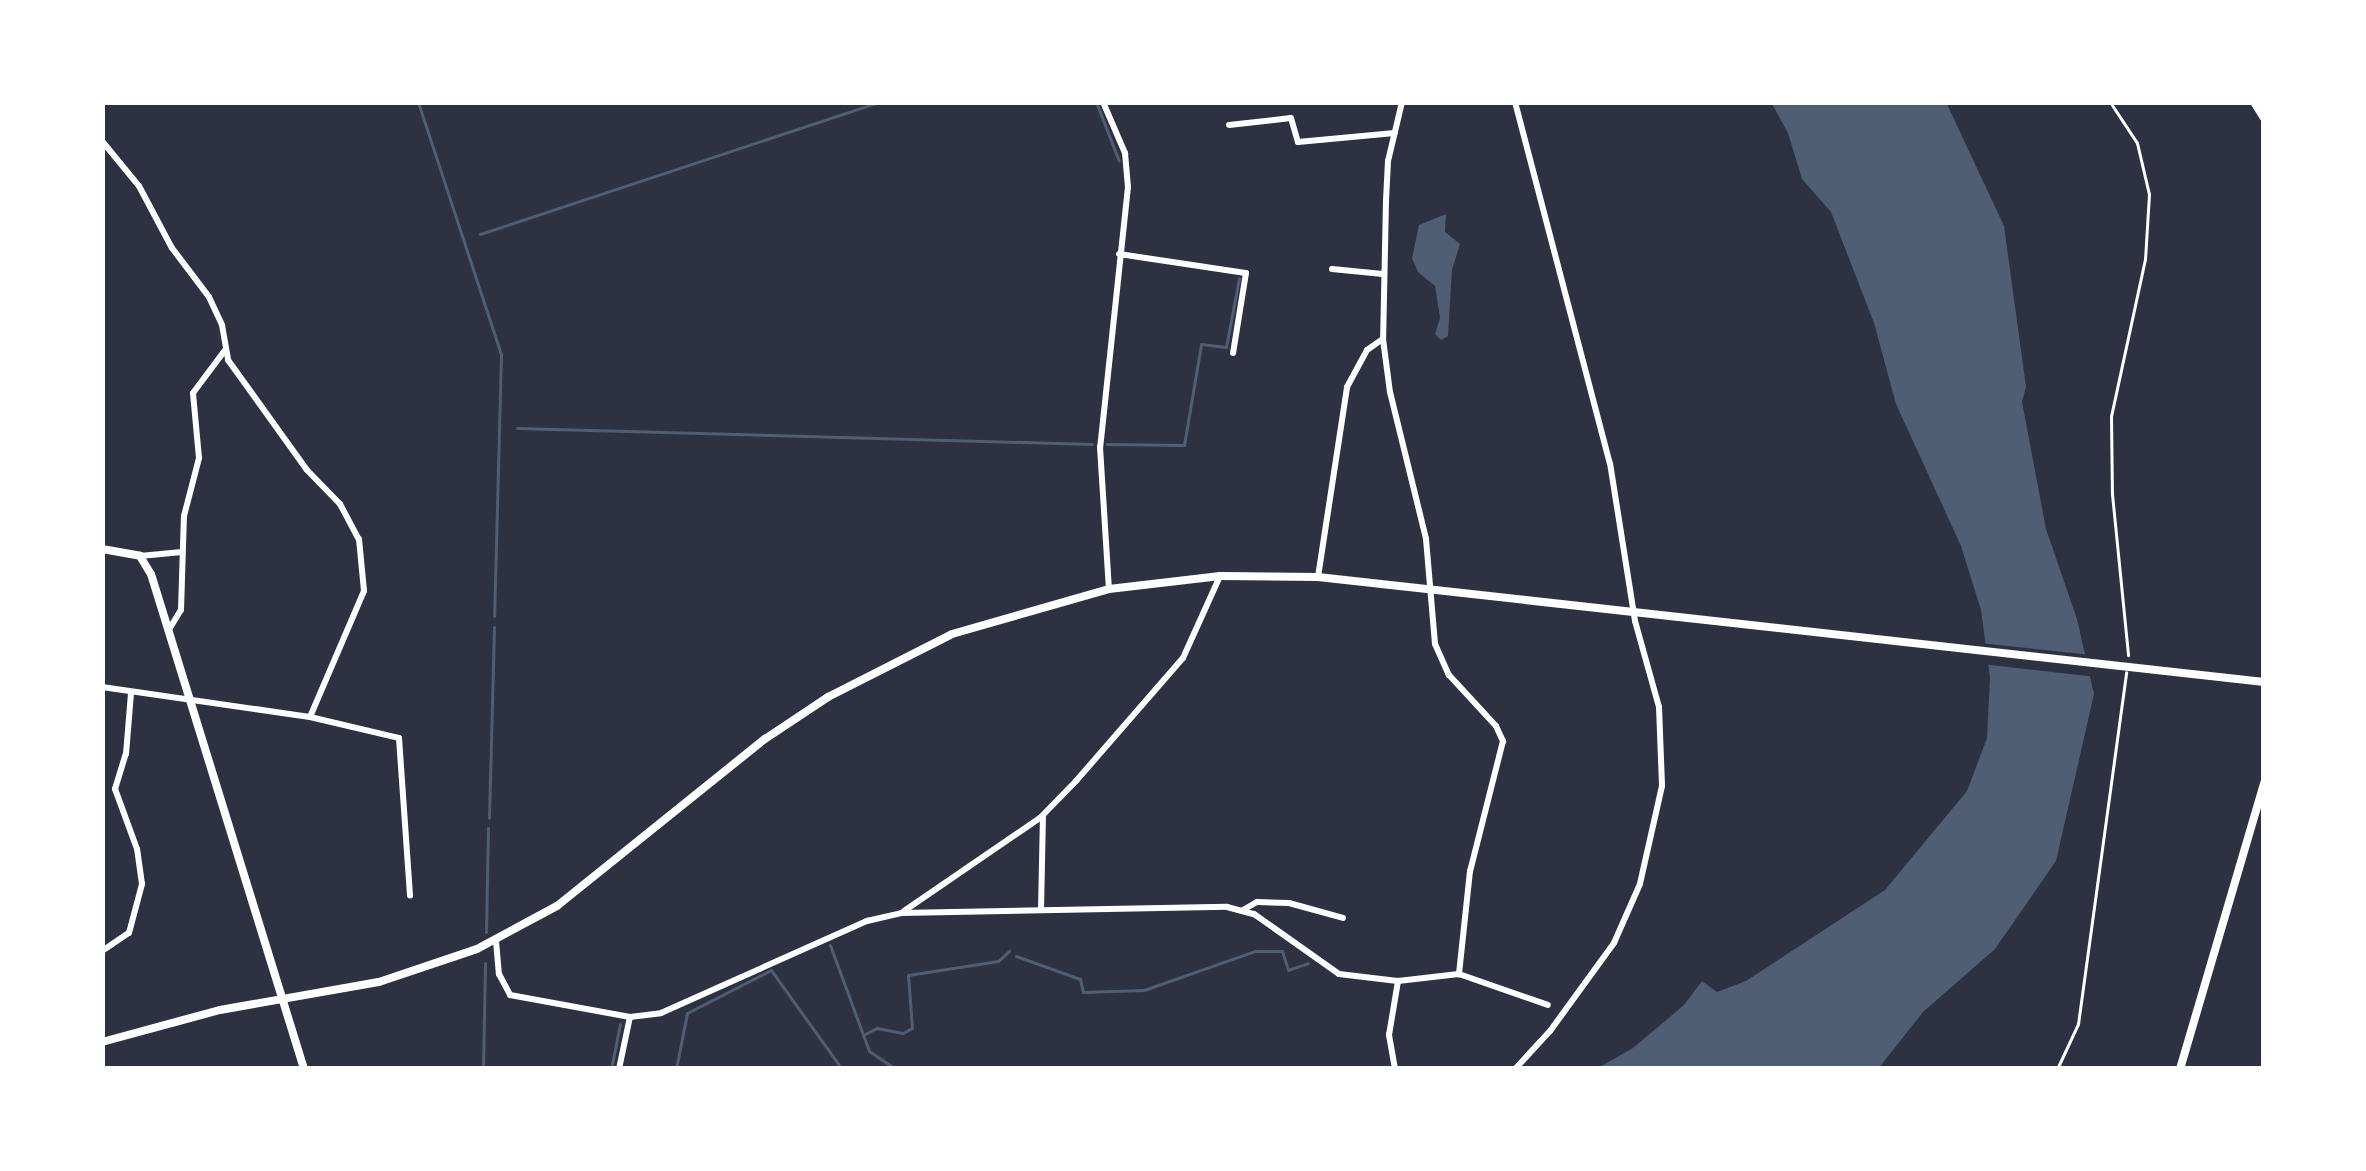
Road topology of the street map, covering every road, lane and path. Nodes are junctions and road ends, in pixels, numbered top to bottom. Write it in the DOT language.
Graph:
graph roads {
  1 [pos="1103,102"];
  2 [pos="1402,102"];
  3 [pos="1515,102"];
  4 [pos="2110,102"];
  5 [pos="2254,102"];
  6 [pos="2264,118"];
  7 [pos="1229,125"];
  8 [pos="1395,133"];
  9 [pos="102,141"];
  10 [pos="1119,254"];
  11 [pos="1333,269"];
  12 [pos="1383,274"];
  13 [pos="1383,339"];
  14 [pos="225,350"];
  15 [pos="1233,353"];
  16 [pos="102,549"];
  17 [pos="182,552"];
  18 [pos="140,556"];
  19 [pos="1220,576"];
  20 [pos="1318,577"];
  21 [pos="1109,589"];
  22 [pos="1432,590"];
  23 [pos="1635,613"];
  24 [pos="170,628"];
  25 [pos="2127,670"];
  26 [pos="2264,682"];
  27 [pos="102,687"];
  28 [pos="131,693"];
  29 [pos="193,701"];
  30 [pos="310,717"];
  31 [pos="2264,782"];
  32 [pos="1043,815"];
  33 [pos="410,896"];
  34 [pos="1041,910"];
  35 [pos="1243,910"];
  36 [pos="901,913"];
  37 [pos="1343,918"];
  38 [pos="496,941"];
  39 [pos="102,951"];
  40 [pos="1460,974"];
  41 [pos="1398,981"];
  42 [pos="283,999"];
  43 [pos="1548,1004"];
  44 [pos="630,1017"];
  45 [pos="102,1042"];
  46 [pos="304,1069"];
  47 [pos="620,1069"];
  48 [pos="1395,1069"];
  49 [pos="1515,1069"];
  50 [pos="2057,1069"];
  51 [pos="2180,1069"];
  1 -- 10 [label="street"];
  2 -- 8 [label="street"];
  3 -- 23 [label="street"];
  4 -- 25 [label="path"];
  5 -- 6 [label="street"];
  7 -- 8 [label="street"];
  8 -- 12 [label="street"];
  9 -- 14 [label="street"];
  10 -- 15 [label="street"];
  10 -- 21 [label="street"];
  11 -- 12 [label="street"];
  12 -- 13 [label="street"];
  13 -- 20 [label="street"];
  13 -- 22 [label="street"];
  14 -- 17 [label="street"];
  14 -- 30 [label="street"];
  16 -- 18 [label="street"];
  17 -- 18 [label="street"];
  17 -- 24 [label="street"];
  18 -- 24 [label="street"];
  19 -- 20 [label="street"];
  19 -- 21 [label="street"];
  19 -- 32 [label="street"];
  20 -- 22 [label="street"];
  21 -- 38 [label="street"];
  22 -- 23 [label="street"];
  22 -- 40 [label="street"];
  23 -- 25 [label="street"];
  23 -- 49 [label="street"];
  24 -- 29 [label="street"];
  25 -- 26 [label="street"];
  25 -- 50 [label="lane"];
  27 -- 28 [label="street"];
  28 -- 29 [label="street"];
  28 -- 39 [label="street"];
  29 -- 30 [label="street"];
  29 -- 42 [label="street"];
  30 -- 33 [label="street"];
  31 -- 51 [label="street"];
  32 -- 34 [label="street"];
  32 -- 36 [label="street"];
  34 -- 35 [label="street"];
  34 -- 36 [label="street"];
  35 -- 37 [label="street"];
  35 -- 41 [label="street"];
  36 -- 44 [label="street"];
  38 -- 42 [label="street"];
  38 -- 44 [label="street"];
  40 -- 41 [label="street"];
  40 -- 43 [label="street"];
  41 -- 48 [label="street"];
  42 -- 45 [label="street"];
  42 -- 46 [label="street"];
  44 -- 47 [label="street"];
}
